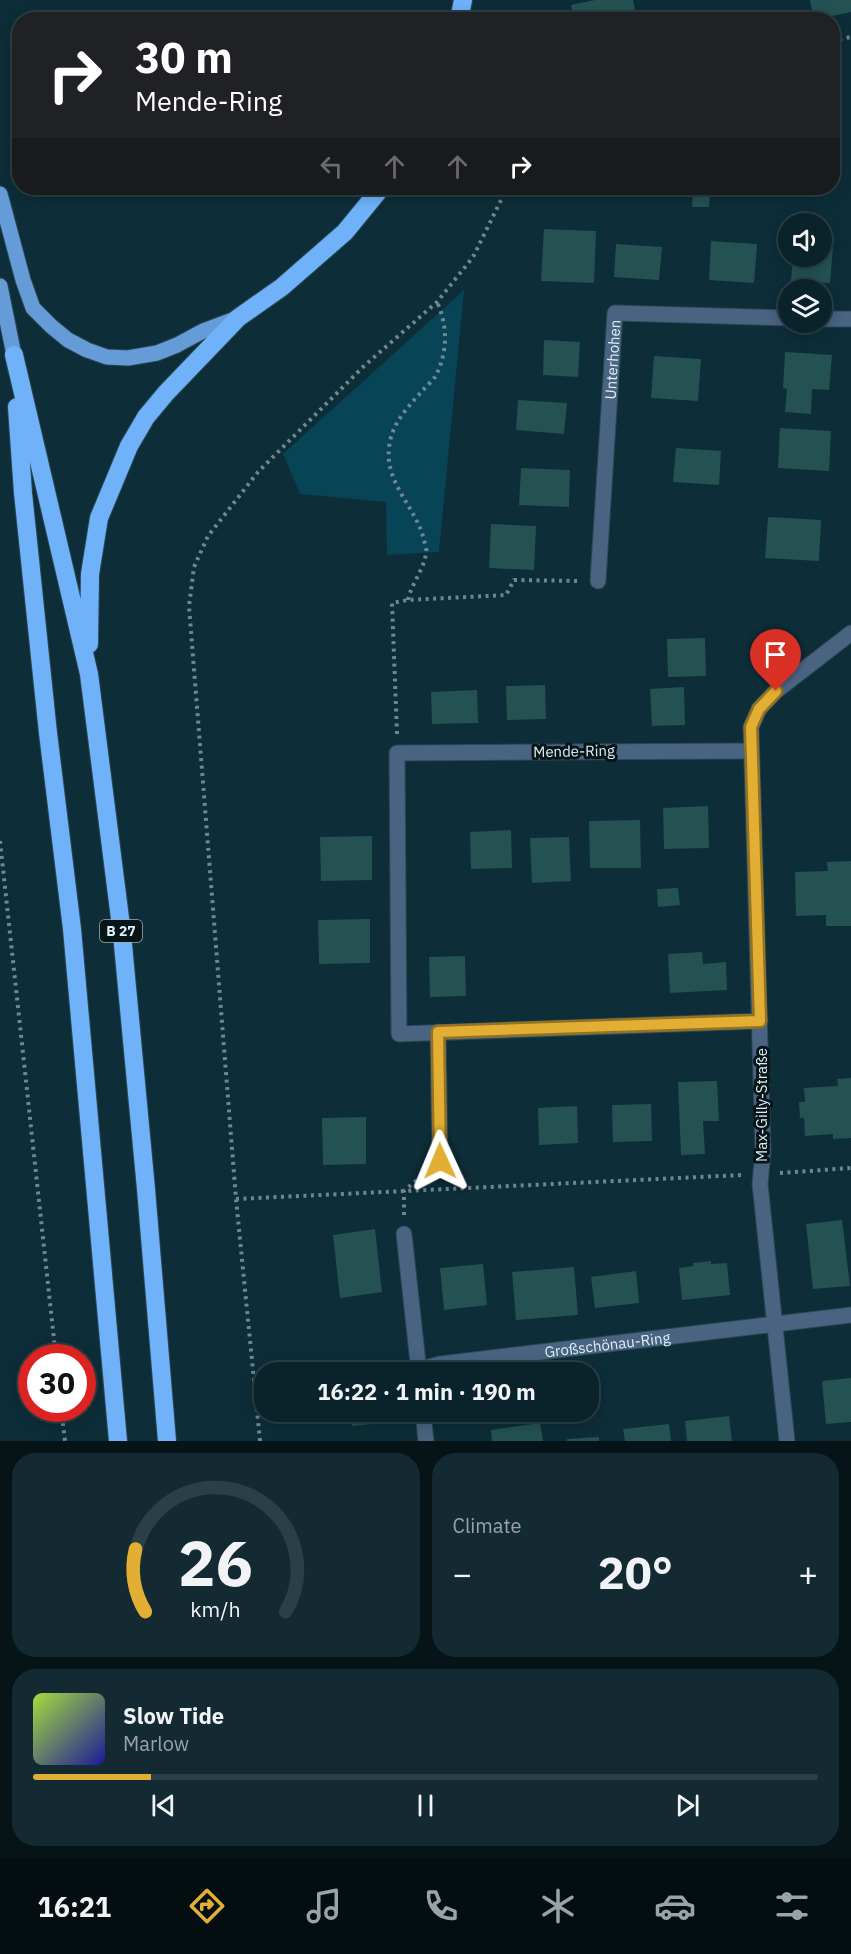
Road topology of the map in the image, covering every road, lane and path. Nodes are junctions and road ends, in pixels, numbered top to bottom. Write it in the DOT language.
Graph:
graph roads {
  1 [pos="0,194"];
  2 [pos="375,195"];
  3 [pos="504,195"];
  4 [pos="0,286"];
  5 [pos="437,302"];
  6 [pos="238,318"];
  7 [pos="778,318"];
  8 [pos="832,319"];
  9 [pos="851,319"];
  10 [pos="14,355"];
  11 [pos="598,581"];
  12 [pos="408,600"];
  13 [pos="851,633"];
  14 [pos="89,674"];
  15 [pos="751,752"];
  16 [pos="397,753"];
  17 [pos="0,841"];
  18 [pos="760,1021"];
  19 [pos="438,1032"];
  20 [pos="440,1161"];
  21 [pos="851,1168"];
  22 [pos="761,1174"];
  23 [pos="404,1191"];
  24 [pos="236,1199"];
  25 [pos="404,1234"];
  26 [pos="851,1315"];
  27 [pos="775,1323"];
  28 [pos="54,1344"];
  29 [pos="419,1362"];
  30 [pos="456,1362"];
  31 [pos="63,1422"];
  32 [pos="424,1422"];
  33 [pos="65,1441"];
  34 [pos="118,1441"];
  35 [pos="167,1441"];
  36 [pos="260,1441"];
  37 [pos="426,1441"];
  38 [pos="787,1441"];
  1 -- 6 [label="main road"];
  2 -- 6 [label="highway"];
  3 -- 5 [label="path"];
  4 -- 10 [label="main road, B 27"];
  5 -- 12 [label="path"];
  5 -- 24 [label="path"];
  6 -- 14 [label="highway"];
  7 -- 11 [label="street, Unterhohen"];
  8 -- 9 [label="street"];
  10 -- 14 [label="highway, B 27"];
  10 -- 34 [label="highway, B 27"];
  11 -- 12 [label="path"];
  12 -- 16 [label="path"];
  13 -- 15 [label="street, Max-Gilly-Straße"];
  14 -- 35 [label="highway, B 27"];
  15 -- 16 [label="street, Mende-Ring"];
  15 -- 18 [label="street, Max-Gilly-Straße"];
  16 -- 19 [label="street"];
  17 -- 28 [label="path"];
  18 -- 19 [label="street"];
  18 -- 22 [label="street, Max-Gilly-Straße"];
  19 -- 20 [label="street"];
  20 -- 23 [label="path"];
  21 -- 22 [label="path"];
  22 -- 23 [label="path"];
  22 -- 27 [label="street, Max-Gilly-Straße"];
  23 -- 24 [label="path"];
  24 -- 36 [label="path"];
  25 -- 29 [label="street"];
  26 -- 27 [label="street, Großschönau-Ring"];
  27 -- 30 [label="street, Großschönau-Ring"];
  27 -- 38 [label="street, Max-Gilly-Straße"];
  31 -- 33 [label="path"];
  32 -- 37 [label="street"];
}
